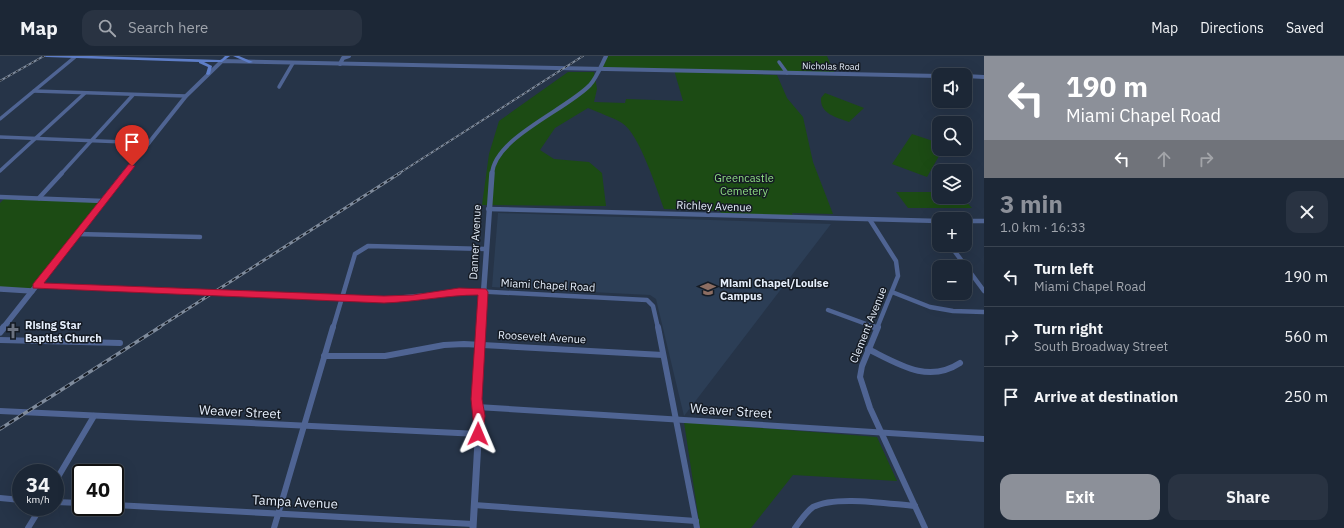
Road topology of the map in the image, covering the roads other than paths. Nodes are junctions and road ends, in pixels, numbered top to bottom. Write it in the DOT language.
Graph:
graph roads {
  1 [pos="46,56"];
  2 [pos="228,56"];
  3 [pos="235,56"];
  4 [pos="349,56"];
  5 [pos="606,56"];
  6 [pos="75,57"];
  7 [pos="191,60"];
  8 [pos="222,61"];
  9 [pos="251,62"];
  10 [pos="779,62"];
  11 [pos="293,63"];
  12 [pos="340,64"];
  13 [pos="601,68"];
  14 [pos="787,73"];
  15 [pos="208,74"];
  16 [pos="932,76"];
  17 [pos="972,76"];
  18 [pos="984,77"];
  19 [pos="279,87"];
  20 [pos="34,91"];
  21 [pos="85,93"];
  22 [pos="133,95"];
  23 [pos="186,96"];
  24 [pos="0,119"];
  25 [pos="0,137"];
  26 [pos="35,139"];
  27 [pos="91,141"];
  28 [pos="149,143"];
  29 [pos="0,172"];
  30 [pos="0,197"];
  31 [pos="39,198"];
  32 [pos="103,201"];
  33 [pos="488,209"];
  34 [pos="870,220"];
  35 [pos="932,221"];
  36 [pos="972,221"];
  37 [pos="984,221"];
  38 [pos="77,234"];
  39 [pos="200,237"];
  40 [pos="486,249"];
  41 [pos="955,252"];
  42 [pos="0,289"];
  43 [pos="35,289"];
  44 [pos="984,291"];
  45 [pos="483,292"];
  46 [pos="892,292"];
  47 [pos="341,298"];
  48 [pos="828,310"];
  49 [pos="984,312"];
  50 [pos="877,328"];
  51 [pos="0,332"];
  52 [pos="0,340"];
  53 [pos="120,343"];
  54 [pos="479,344"];
  55 [pos="868,349"];
  56 [pos="663,355"];
  57 [pos="324,356"];
  58 [pos="960,363"];
  59 [pos="477,407"];
  60 [pos="0,411"];
  61 [pos="94,416"];
  62 [pos="676,419"];
  63 [pos="303,426"];
  64 [pos="881,432"];
  65 [pos="478,434"];
  66 [pos="984,439"];
  67 [pos="64,467"];
  68 [pos="0,498"];
  69 [pos="12,499"];
  70 [pos="124,505"];
  71 [pos="474,505"];
  72 [pos="915,506"];
  73 [pos="278,513"];
  74 [pos="35,516"];
  75 [pos="697,524"];
  76 [pos="473,526"];
  77 [pos="28,528"];
  78 [pos="274,528"];
  79 [pos="795,528"];
  80 [pos="925,528"];
  1 -- 6 [label="main road, Nicholas Road"];
  2 -- 8 [label="main road"];
  3 -- 9 [label="main road"];
  4 -- 12 [label="street"];
  5 -- 13 [label="street, Danner Avenue"];
  6 -- 7 [label="main road, Nicholas Road"];
  6 -- 20 [label="street"];
  7 -- 8 [label="main road, Nicholas Road"];
  7 -- 15 [label="main road"];
  8 -- 9 [label="street, Nicholas Road"];
  8 -- 15 [label="street"];
  9 -- 11 [label="street, Nicholas Road"];
  9 -- 15 [label="street"];
  10 -- 14 [label="street"];
  11 -- 12 [label="street, Nicholas Road"];
  11 -- 19 [label="street"];
  12 -- 13 [label="street, Nicholas Road"];
  13 -- 14 [label="street, Nicholas Road"];
  13 -- 33 [label="street, Danner Avenue"];
  14 -- 16 [label="street, Nicholas Road"];
  15 -- 23 [label="street"];
  17 -- 18 [label="street"];
  20 -- 21 [label="street"];
  20 -- 24 [label="street"];
  21 -- 22 [label="street"];
  21 -- 26 [label="street"];
  22 -- 23 [label="street"];
  22 -- 27 [label="street"];
  23 -- 28 [label="street"];
  25 -- 26 [label="street"];
  26 -- 27 [label="street"];
  26 -- 29 [label="street"];
  27 -- 28 [label="street"];
  27 -- 31 [label="street"];
  28 -- 32 [label="street"];
  30 -- 31 [label="street"];
  31 -- 32 [label="street"];
  32 -- 38 [label="street"];
  33 -- 34 [label="street, Richley Avenue"];
  33 -- 40 [label="street, Danner Avenue"];
  34 -- 35 [label="street, Richley Avenue"];
  34 -- 46 [label="street, Clement Avenue"];
  36 -- 37 [label="street"];
  38 -- 39 [label="street"];
  38 -- 43 [label="street"];
  40 -- 45 [label="street, Danner Avenue"];
  40 -- 47 [label="street"];
  41 -- 44 [label="street"];
  42 -- 43 [label="street, Miami Chapel Road"];
  43 -- 47 [label="street, Miami Chapel Road"];
  43 -- 51 [label="street"];
  45 -- 47 [label="street, Miami Chapel Road"];
  45 -- 54 [label="street, Danner Avenue"];
  45 -- 56 [label="street, Miami Chapel Road"];
  46 -- 49 [label="street"];
  46 -- 50 [label="street, Clement Avenue"];
  47 -- 57 [label="street"];
  48 -- 50 [label="street"];
  50 -- 55 [label="street, Clement Avenue"];
  52 -- 53 [label="street"];
  54 -- 56 [label="street, Roosevelt Avenue"];
  54 -- 57 [label="street, Roosevelt Avenue"];
  54 -- 59 [label="street, Danner Avenue"];
  55 -- 58 [label="street"];
  55 -- 64 [label="street, Clement Avenue"];
  56 -- 62 [label="street"];
  57 -- 63 [label="street"];
  59 -- 62 [label="street, Weaver Street"];
  59 -- 65 [label="street, Danner Avenue"];
  60 -- 61 [label="street, Weaver Street"];
  61 -- 63 [label="street, Weaver Street"];
  61 -- 67 [label="street"];
  62 -- 64 [label="street, Weaver Street"];
  62 -- 75 [label="street"];
  63 -- 65 [label="street, Weaver Street"];
  63 -- 73 [label="street"];
  64 -- 66 [label="street, Weaver Street"];
  64 -- 72 [label="street, Clement Avenue"];
  65 -- 71 [label="street, Danner Avenue"];
  68 -- 69 [label="street"];
  70 -- 73 [label="street, Tampa Avenue"];
  71 -- 75 [label="street"];
  71 -- 76 [label="street, Danner Avenue"];
  72 -- 79 [label="street"];
  72 -- 80 [label="street, Clement Avenue"];
  73 -- 76 [label="street, Tampa Avenue"];
  73 -- 78 [label="street"];
  74 -- 77 [label="street"];
}
